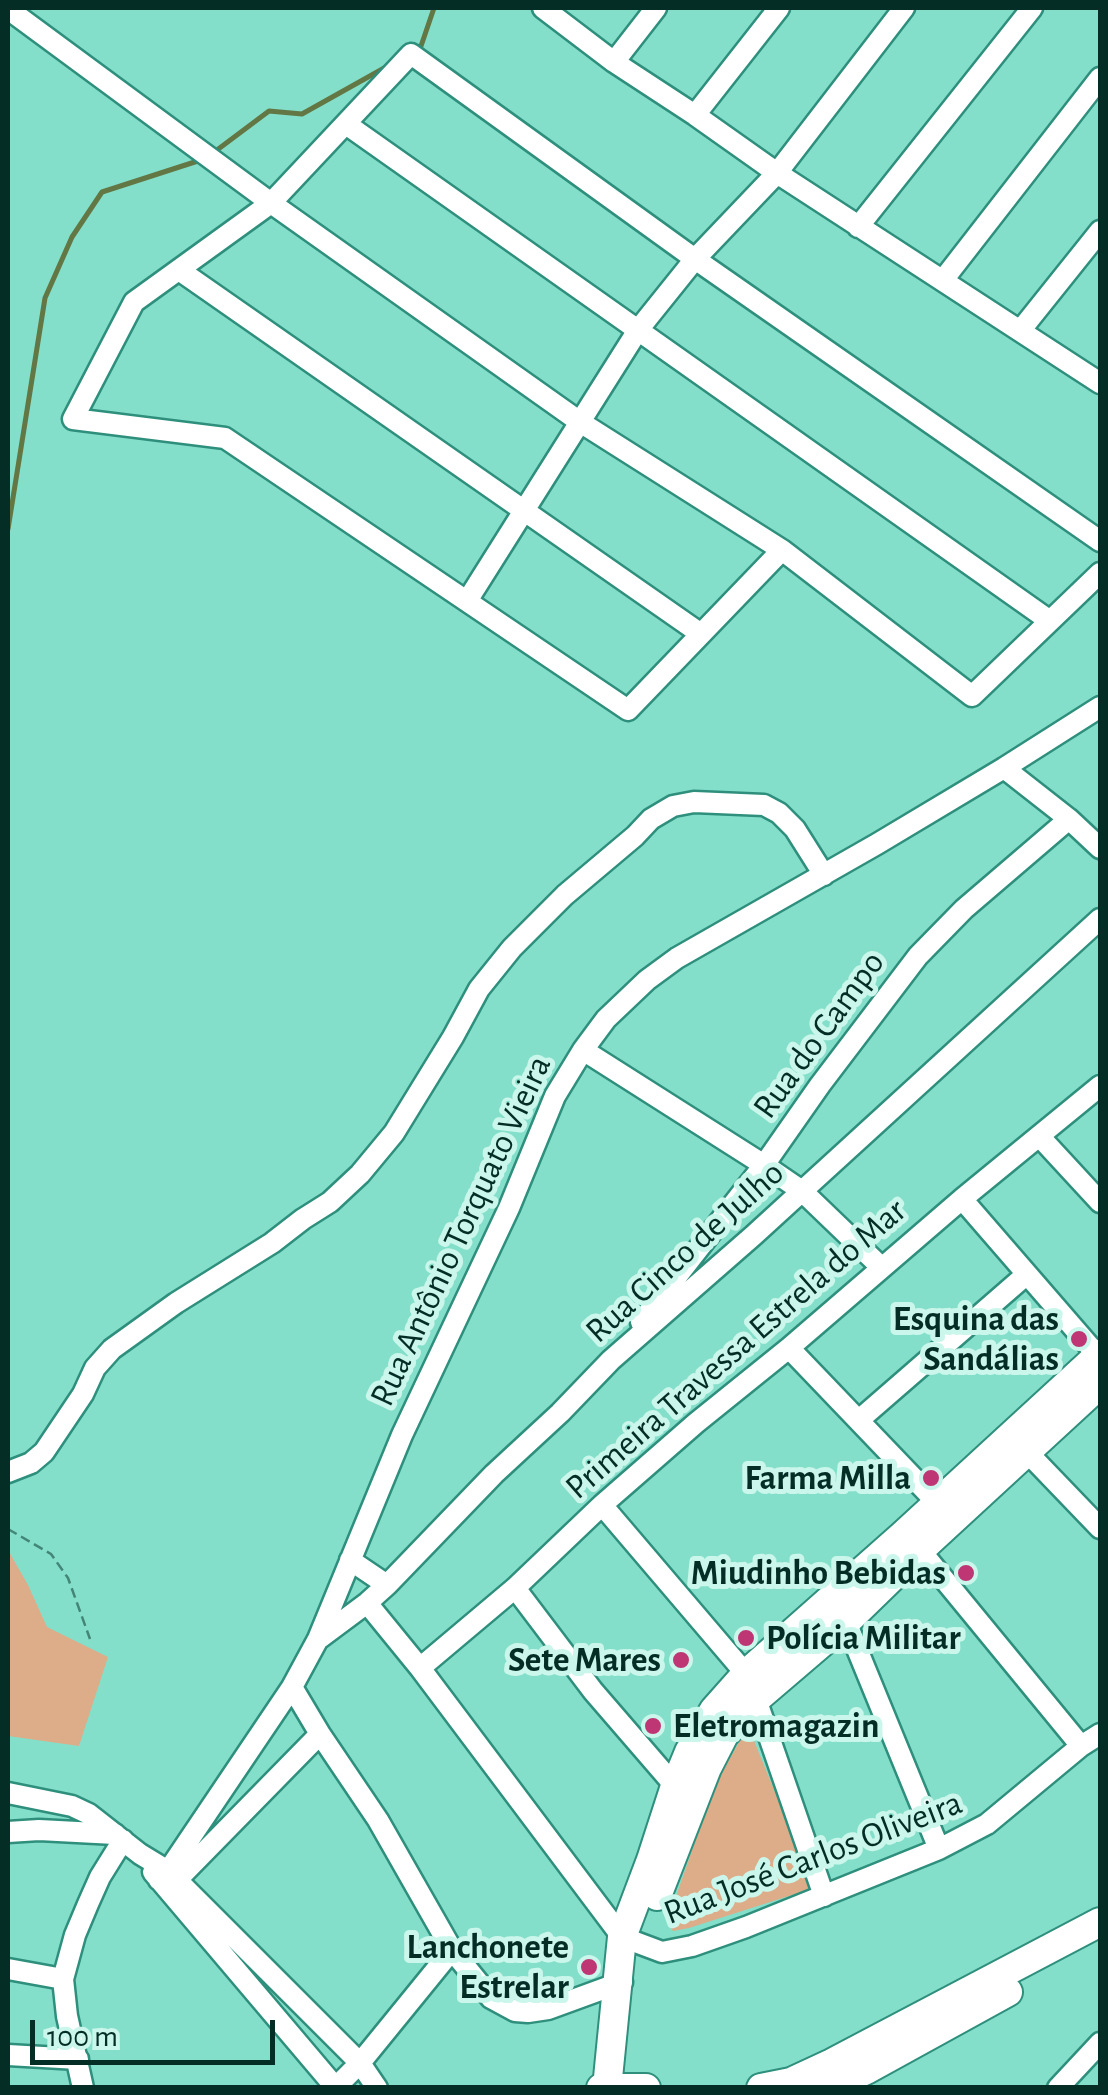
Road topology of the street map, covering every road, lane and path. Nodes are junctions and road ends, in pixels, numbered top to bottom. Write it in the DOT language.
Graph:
graph roads {
  1 [pos="543,8"];
  2 [pos="656,8"];
  3 [pos="779,8"];
  4 [pos="904,8"];
  5 [pos="1032,8"];
  6 [pos="8,9"];
  7 [pos="614,62"];
  8 [pos="1100,78"];
  9 [pos="695,115"];
  10 [pos="346,124"];
  11 [pos="777,173"];
  12 [pos="271,203"];
  13 [pos="858,227"];
  14 [pos="1100,231"];
  15 [pos="695,258"];
  16 [pos="179,270"];
  17 [pos="943,280"];
  18 [pos="638,330"];
  19 [pos="1020,331"];
  20 [pos="1100,382"];
  21 [pos="580,422"];
  22 [pos="524,510"];
  23 [pos="1100,540"];
  24 [pos="782,550"];
  25 [pos="1100,573"];
  26 [pos="467,601"];
  27 [pos="1050,621"];
  28 [pos="701,634"];
  29 [pos="1100,707"];
  30 [pos="1004,768"];
  31 [pos="1068,819"];
  32 [pos="1100,848"];
  33 [pos="824,875"];
  34 [pos="1100,919"];
  35 [pos="583,1050"];
  36 [pos="1100,1086"];
  37 [pos="1040,1137"];
  38 [pos="764,1164"];
  39 [pos="802,1191"];
  40 [pos="962,1199"];
  41 [pos="1100,1202"];
  42 [pos="881,1267"];
  43 [pos="1026,1274"];
  44 [pos="789,1348"];
  45 [pos="1100,1355"];
  46 [pos="611,1360"];
  47 [pos="1100,1384"];
  48 [pos="859,1420"];
  49 [pos="1026,1452"];
  50 [pos="8,1472"];
  51 [pos="602,1505"];
  52 [pos="946,1512"];
  53 [pos="1100,1528"];
  54 [pos="8,1529"];
  55 [pos="920,1550"];
  56 [pos="350,1560"];
  57 [pos="386,1585"];
  58 [pos="514,1588"];
  59 [pos="367,1603"];
  60 [pos="846,1622"];
  61 [pos="90,1638"];
  62 [pos="318,1640"];
  63 [pos="420,1668"];
  64 [pos="751,1686"];
  65 [pos="292,1687"];
  66 [pos="320,1734"];
  67 [pos="1100,1734"];
  68 [pos="1081,1746"];
  69 [pos="675,1786"];
  70 [pos="8,1793"];
  71 [pos="8,1832"];
  72 [pos="118,1837"];
  73 [pos="939,1849"];
  74 [pos="168,1880"];
  75 [pos="824,1896"];
  76 [pos="1100,1922"];
  77 [pos="630,1941"];
  78 [pos="1100,1941"];
  79 [pos="452,1950"];
  80 [pos="8,1969"];
  81 [pos="63,1979"];
  82 [pos="618,1988"];
  83 [pos="1100,2043"];
  84 [pos="8,2055"];
  85 [pos="78,2059"];
  86 [pos="360,2063"];
  87 [pos="792,2085"];
  88 [pos="336,2087"];
  89 [pos="605,2087"];
  90 [pos="83,2088"];
  91 [pos="377,2088"];
  92 [pos="646,2088"];
  93 [pos="760,2088"];
  94 [pos="828,2088"];
  95 [pos="1058,2088"];
  1 -- 7 [label="street"];
  2 -- 7 [label="street"];
  3 -- 9 [label="street"];
  4 -- 11 [label="street"];
  5 -- 13 [label="street"];
  6 -- 12 [label="street"];
  7 -- 9 [label="street"];
  8 -- 17 [label="street"];
  9 -- 11 [label="street"];
  10 -- 12 [label="street"];
  10 -- 15 [label="street"];
  10 -- 18 [label="street"];
  11 -- 13 [label="street"];
  11 -- 15 [label="street"];
  12 -- 16 [label="street"];
  12 -- 21 [label="street"];
  13 -- 17 [label="street"];
  14 -- 19 [label="street"];
  15 -- 18 [label="street"];
  15 -- 23 [label="street"];
  16 -- 22 [label="street"];
  16 -- 26 [label="street"];
  17 -- 19 [label="street"];
  18 -- 21 [label="street"];
  18 -- 27 [label="street"];
  19 -- 20 [label="street"];
  21 -- 22 [label="street"];
  21 -- 24 [label="street"];
  22 -- 26 [label="street"];
  22 -- 28 [label="street"];
  24 -- 27 [label="street"];
  24 -- 28 [label="street"];
  25 -- 27 [label="street"];
  26 -- 28 [label="street"];
  29 -- 30 [label="street, Rua Antônio Torquato Vieira"];
  30 -- 31 [label="street"];
  30 -- 33 [label="street, Rua Antônio Torquato Vieira"];
  31 -- 32 [label="street"];
  31 -- 38 [label="street, Rua do Campo"];
  33 -- 35 [label="street, Rua Antônio Torquato Vieira"];
  33 -- 50 [label="street"];
  34 -- 39 [label="street, Rua Cinco de Julho"];
  35 -- 38 [label="street"];
  35 -- 56 [label="street, Rua Antônio Torquato Vieira"];
  36 -- 37 [label="street, Primeira Travessa Estrela do Mar"];
  37 -- 40 [label="street, Primeira Travessa Estrela do Mar"];
  37 -- 41 [label="street"];
  38 -- 39 [label="street"];
  38 -- 46 [label="street, Rua do Campo"];
  39 -- 42 [label="street"];
  39 -- 46 [label="street, Rua Cinco de Julho"];
  40 -- 42 [label="street, Primeira Travessa Estrela do Mar"];
  40 -- 43 [label="street"];
  42 -- 44 [label="street, Primeira Travessa Estrela do Mar"];
  43 -- 45 [label="street"];
  43 -- 48 [label="street"];
  44 -- 48 [label="street"];
  44 -- 51 [label="street, Primeira Travessa Estrela do Mar"];
  45 -- 52 [label="main road"];
  46 -- 57 [label="street, Rua Cinco de Julho"];
  47 -- 49 [label="main road"];
  48 -- 52 [label="street"];
  49 -- 52 [label="main road"];
  49 -- 53 [label="street"];
  51 -- 58 [label="street, Primeira Travessa Estrela do Mar"];
  51 -- 64 [label="street"];
  52 -- 55 [label="main road"];
  52 -- 64 [label="main road"];
  54 -- 61 [label="path"];
  55 -- 60 [label="main road"];
  55 -- 68 [label="street"];
  56 -- 57 [label="street"];
  56 -- 62 [label="street, Rua Antônio Torquato Vieira"];
  57 -- 59 [label="street, Rua Cinco de Julho"];
  58 -- 63 [label="street, Primeira Travessa Estrela do Mar"];
  58 -- 69 [label="street"];
  59 -- 62 [label="street, Rua Cinco de Julho"];
  59 -- 63 [label="street"];
  60 -- 64 [label="main road"];
  60 -- 73 [label="street"];
  62 -- 65 [label="street, Rua Antônio Torquato Vieira"];
  63 -- 77 [label="street"];
  64 -- 69 [label="main road"];
  64 -- 75 [label="street"];
  64 -- 77 [label="main road"];
  65 -- 66 [label="street"];
  65 -- 74 [label="street, Rua Antônio Torquato Vieira"];
  66 -- 74 [label="street"];
  66 -- 79 [label="street"];
  67 -- 68 [label="street, Rua José Carlos Oliveira"];
  68 -- 73 [label="street, Rua José Carlos Oliveira"];
  69 -- 77 [label="main road"];
  70 -- 72 [label="street"];
  71 -- 72 [label="street"];
  72 -- 74 [label="street"];
  72 -- 81 [label="street"];
  73 -- 75 [label="street, Rua José Carlos Oliveira"];
  74 -- 86 [label="street"];
  74 -- 88 [label="street"];
  75 -- 77 [label="street, Rua José Carlos Oliveira"];
  76 -- 87 [label="main road"];
  77 -- 82 [label="main road"];
  78 -- 94 [label="main road"];
  79 -- 82 [label="street"];
  79 -- 86 [label="street"];
  80 -- 81 [label="street"];
  81 -- 85 [label="street"];
  82 -- 89 [label="main road"];
  83 -- 95 [label="street"];
  84 -- 85 [label="street"];
  85 -- 90 [label="street"];
  86 -- 88 [label="street"];
  86 -- 91 [label="street"];
  87 -- 93 [label="main road"];
  89 -- 92 [label="main road"];
}
